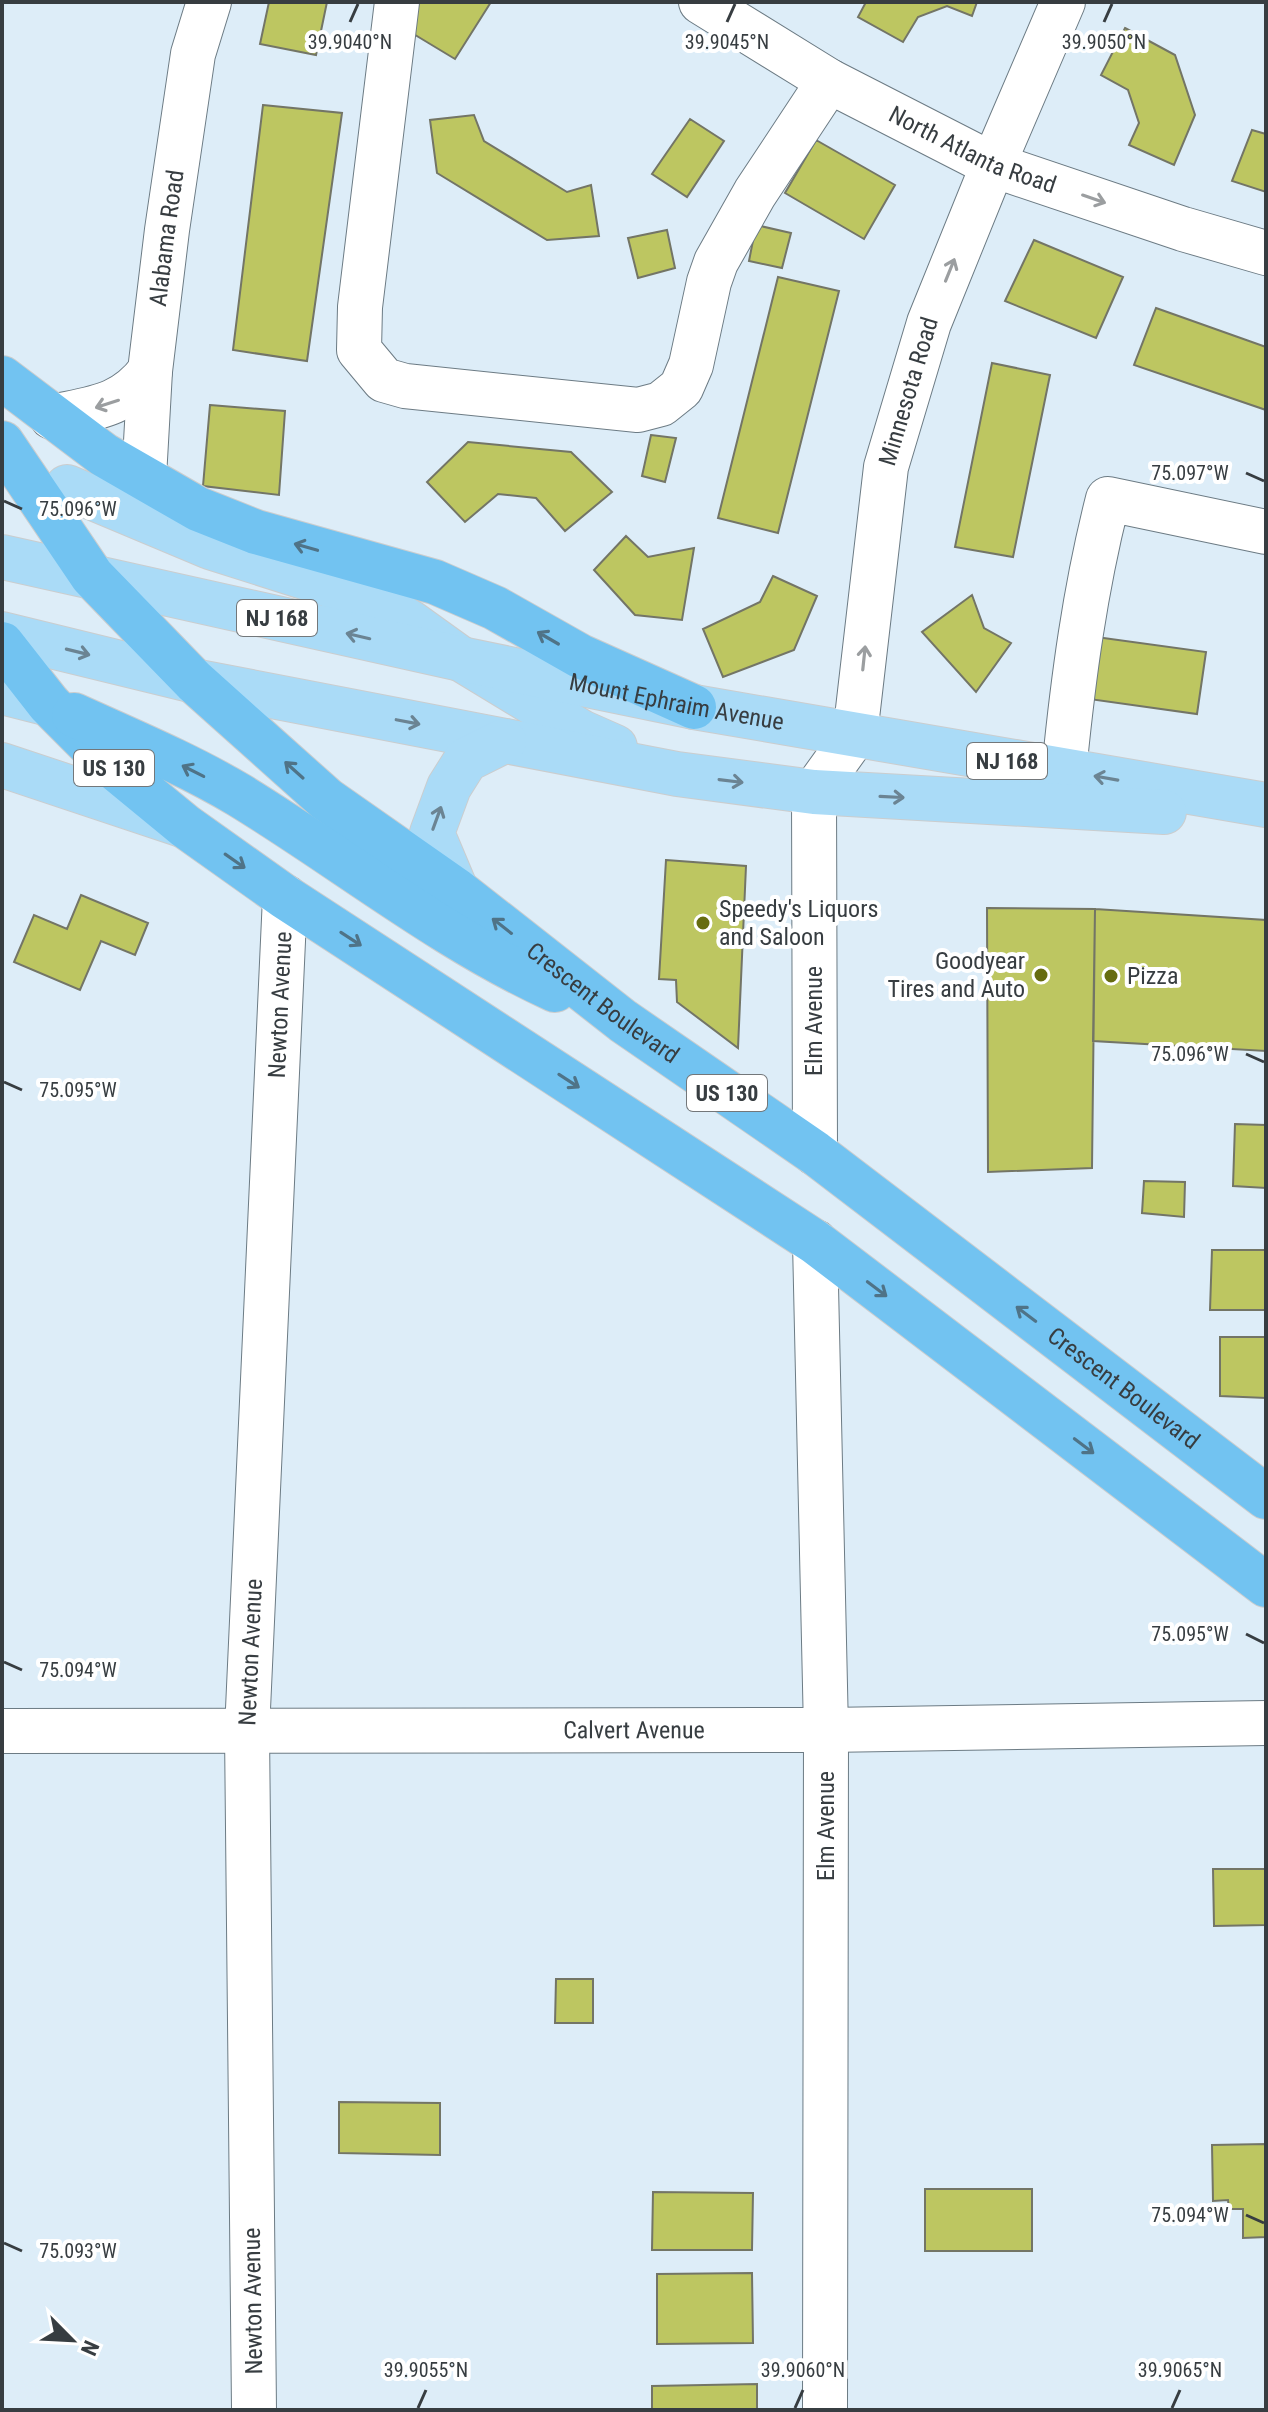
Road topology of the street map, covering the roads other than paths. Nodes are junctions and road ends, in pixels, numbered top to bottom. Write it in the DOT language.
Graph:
graph roads {
  1 [pos="209,2"];
  2 [pos="397,2"];
  3 [pos="701,2"];
  4 [pos="1063,2"];
  5 [pos="829,81"];
  6 [pos="993,165"];
  7 [pos="1266,253"];
  8 [pos="150,371"];
  9 [pos="2,378"];
  10 [pos="52,417"];
  11 [pos="4,449"];
  12 [pos="144,477"];
  13 [pos="67,487"];
  14 [pos="1266,532"];
  15 [pos="210,547"];
  16 [pos="2,557"];
  17 [pos="92,576"];
  18 [pos="2,634"];
  19 [pos="2,644"];
  20 [pos="461,659"];
  21 [pos="194,681"];
  22 [pos="2,692"];
  23 [pos="49,704"];
  24 [pos="694,707"];
  25 [pos="855,735"];
  26 [pos="504,741"];
  27 [pos="2,765"];
  28 [pos="1064,771"];
  29 [pos="677,774"];
  30 [pos="814,792"];
  31 [pos="1266,805"];
  32 [pos="1266,818"];
  33 [pos="185,826"];
  34 [pos="456,890"];
  35 [pos="285,897"];
  36 [pos="623,1021"];
  37 [pos="815,1153"];
  38 [pos="815,1242"];
  39 [pos="1266,1497"];
  40 [pos="1266,1585"];
  41 [pos="1266,1723"];
  42 [pos="826,1730"];
  43 [pos="2,1731"];
  44 [pos="247,1731"];
  45 [pos="254,2410"];
  46 [pos="825,2410"];
  1 -- 8 [label="street, Alabama Road"];
  2 -- 5 [label="street"];
  3 -- 5 [label="street, North Atlanta Road"];
  4 -- 6 [label="street, Minnesota Road"];
  5 -- 6 [label="street, North Atlanta Road"];
  6 -- 7 [label="street, North Atlanta Road, one-way"];
  25 -- 6 [label="street, Minnesota Road, one-way"];
  8 -- 10 [label="street, one-way"];
  8 -- 12 [label="street, Alabama Road"];
  9 -- 10 [label="highway"];
  10 -- 12 [label="highway"];
  11 -- 13 [label="highway"];
  11 -- 17 [label="highway, Crescent Boulevard / US 130"];
  12 -- 13 [label="main road"];
  12 -- 15 [label="main road"];
  24 -- 12 [label="highway, one-way"];
  13 -- 15 [label="main road"];
  14 -- 28 [label="street"];
  15 -- 20 [label="main road"];
  16 -- 17 [label="main road, NJ 168"];
  20 -- 17 [label="main road, Mount Ephraim Avenue / NJ 168, one-way"];
  17 -- 21 [label="highway, Crescent Boulevard / US 130"];
  18 -- 21 [label="main road, NJ 168, one-way"];
  19 -- 23 [label="highway, US 130"];
  20 -- 24 [label="main road, Mount Ephraim Avenue / NJ 168"];
  20 -- 29 [label="main road"];
  21 -- 26 [label="main road, NJ 168, one-way"];
  34 -- 21 [label="highway, Crescent Boulevard / US 130, one-way"];
  22 -- 23 [label="main road"];
  23 -- 33 [label="highway, US 130"];
  36 -- 23 [label="highway, one-way"];
  24 -- 25 [label="main road, Mount Ephraim Avenue / NJ 168"];
  25 -- 28 [label="main road, Mount Ephraim Avenue / NJ 168"];
  25 -- 30 [label="street, Minnesota Road"];
  26 -- 29 [label="main road, NJ 168"];
  34 -- 26 [label="main road, one-way"];
  27 -- 33 [label="main road"];
  31 -- 28 [label="main road, Mount Ephraim Avenue / NJ 168, one-way"];
  29 -- 30 [label="main road, NJ 168, one-way"];
  30 -- 32 [label="main road, NJ 168, one-way"];
  30 -- 37 [label="street, Elm Avenue"];
  33 -- 35 [label="highway, US 130, one-way"];
  36 -- 34 [label="highway, Crescent Boulevard / US 130, one-way"];
  35 -- 38 [label="highway, US 130, one-way"];
  35 -- 44 [label="street, Newton Avenue"];
  36 -- 37 [label="highway, Crescent Boulevard / US 130"];
  39 -- 37 [label="highway, Crescent Boulevard / US 130, one-way"];
  38 -- 40 [label="highway, US 130, one-way"];
  38 -- 42 [label="street, Elm Avenue"];
  41 -- 42 [label="street, Calvert Avenue"];
  42 -- 44 [label="street, Calvert Avenue"];
  42 -- 46 [label="street, Elm Avenue"];
  43 -- 44 [label="street, Calvert Avenue"];
  44 -- 45 [label="street, Newton Avenue"];
}
